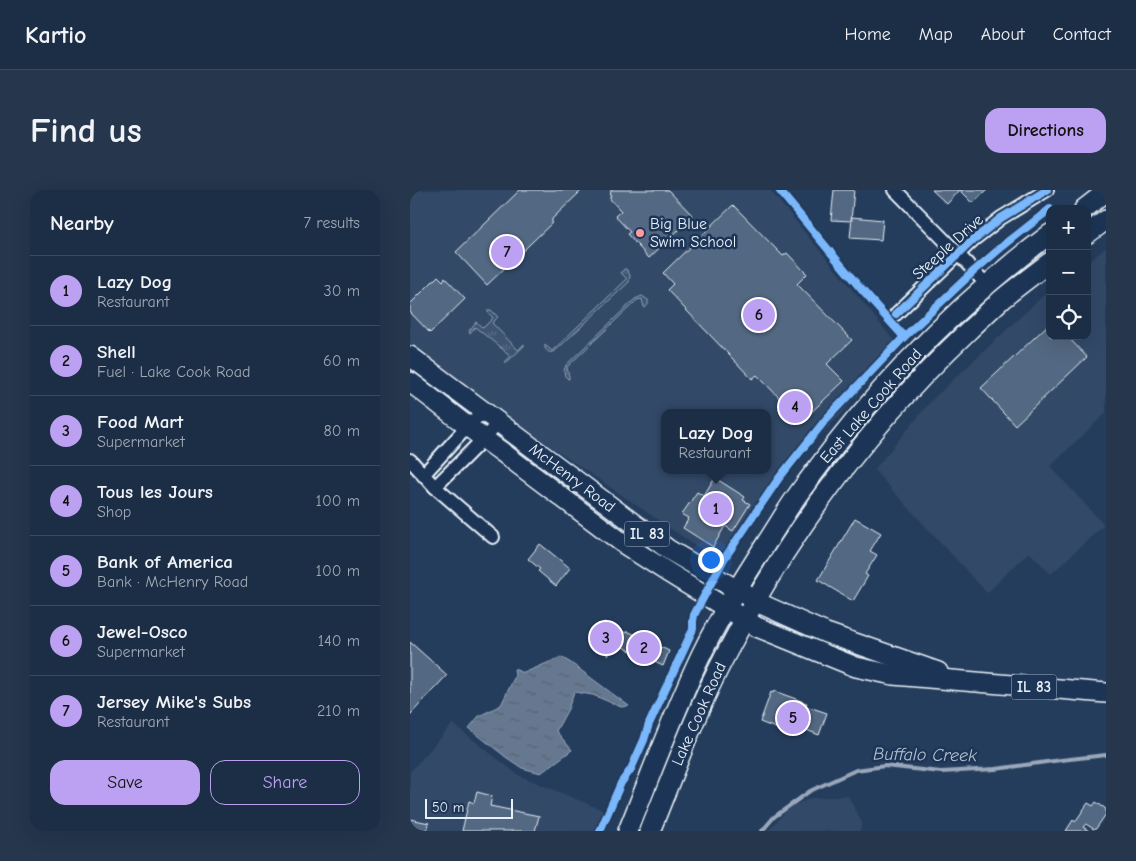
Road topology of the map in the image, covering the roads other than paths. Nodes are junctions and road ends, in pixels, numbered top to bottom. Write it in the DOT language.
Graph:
graph roads {
  1 [pos="895,190"];
  2 [pos="1047,190"];
  3 [pos="1106,192"];
  4 [pos="1089,205"];
  5 [pos="1106,220"];
  6 [pos="1091,231"];
  7 [pos="1046,237"];
  8 [pos="959,255"];
  9 [pos="1046,265"];
  10 [pos="987,285"];
  11 [pos="896,314"];
  12 [pos="410,356"];
  13 [pos="410,382"];
  14 [pos="491,417"];
  15 [pos="468,426"];
  16 [pos="484,439"];
  17 [pos="410,460"];
  18 [pos="423,475"];
  19 [pos="435,487"];
  20 [pos="493,537"];
  21 [pos="737,590"];
  22 [pos="755,601"];
  23 [pos="726,608"];
  24 [pos="745,620"];
  25 [pos="962,681"];
  26 [pos="1106,693"];
  27 [pos="628,831"];
  28 [pos="650,831"];
  1 -- 8 [label="street"];
  2 -- 8 [label="street, Steeple Drive"];
  3 -- 4 [label="main road"];
  5 -- 6 [label="main road"];
  7 -- 10 [label="main road, East Lake Cook Road"];
  8 -- 10 [label="street"];
  8 -- 11 [label="street, Steeple Drive"];
  9 -- 22 [label="main road, East Lake Cook Road"];
  10 -- 21 [label="main road, East Lake Cook Road"];
  12 -- 14 [label="main road, McHenry Road / IL 83"];
  13 -- 15 [label="main road, McHenry Road / IL 83"];
  14 -- 15 [label="street"];
  14 -- 16 [label="street"];
  14 -- 21 [label="main road, McHenry Road / IL 83"];
  15 -- 16 [label="main road, McHenry Road / IL 83"];
  15 -- 18 [label="street"];
  16 -- 19 [label="street"];
  16 -- 23 [label="main road, McHenry Road / IL 83"];
  17 -- 18 [label="street"];
  18 -- 19 [label="street"];
  19 -- 20 [label="street"];
  21 -- 22 [label="main road, McHenry Road / IL 83"];
  21 -- 23 [label="main road, East Lake Cook Road"];
  22 -- 24 [label="main road, Lake Cook Road"];
  22 -- 25 [label="main road, McHenry Road / IL 83"];
  23 -- 24 [label="main road, McHenry Road / IL 83"];
  23 -- 27 [label="main road, Lake Cook Road"];
  24 -- 25 [label="main road, McHenry Road / IL 83"];
  24 -- 28 [label="main road, Lake Cook Road"];
  25 -- 26 [label="main road, McHenry Road / IL 83"];
}
